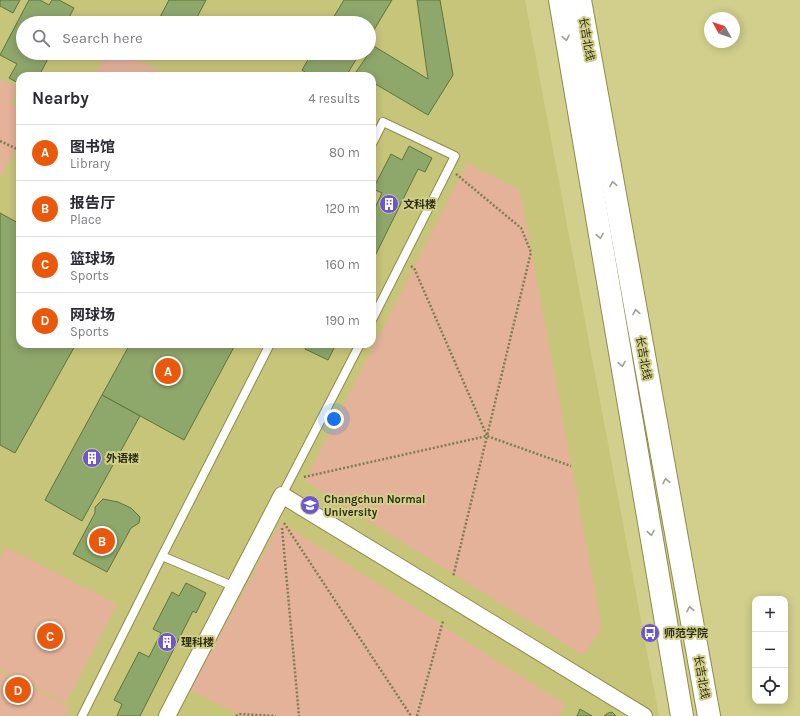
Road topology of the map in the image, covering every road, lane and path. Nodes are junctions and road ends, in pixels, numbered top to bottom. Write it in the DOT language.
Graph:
graph roads {
  1 [pos="560,0"];
  2 [pos="580,0"];
  3 [pos="376,136"];
  4 [pos="0,141"];
  5 [pos="16,149"];
  6 [pos="449,169"];
  7 [pos="402,261"];
  8 [pos="376,312"];
  9 [pos="268,348"];
  10 [pos="358,348"];
  11 [pos="487,436"];
  12 [pos="571,466"];
  13 [pos="294,473"];
  14 [pos="282,495"];
  15 [pos="162,556"];
  16 [pos="453,577"];
  17 [pos="235,587"];
  18 [pos="443,621"];
  19 [pos="82,716"];
  20 [pos="167,716"];
  21 [pos="236,716"];
  22 [pos="276,716"];
  23 [pos="299,716"];
  24 [pos="411,716"];
  25 [pos="416,716"];
  26 [pos="644,716"];
  27 [pos="682,716"];
  28 [pos="709,716"];
  1 -- 27 [label="main road, 长吉北线, one-way"];
  28 -- 2 [label="main road, 长吉北线, one-way"];
  3 -- 6 [label="lane"];
  4 -- 5 [label="path"];
  6 -- 7 [label="lane"];
  6 -- 11 [label="path"];
  7 -- 8 [label="lane"];
  7 -- 11 [label="path"];
  9 -- 15 [label="lane"];
  10 -- 13 [label="lane"];
  11 -- 12 [label="path"];
  11 -- 13 [label="path"];
  11 -- 16 [label="path"];
  13 -- 14 [label="lane"];
  14 -- 17 [label="street"];
  14 -- 26 [label="street"];
  15 -- 17 [label="lane"];
  15 -- 19 [label="lane"];
  17 -- 20 [label="street"];
  18 -- 25 [label="path"];
  21 -- 22 [label="path"];
  23 -- 24 [label="path"];
}
